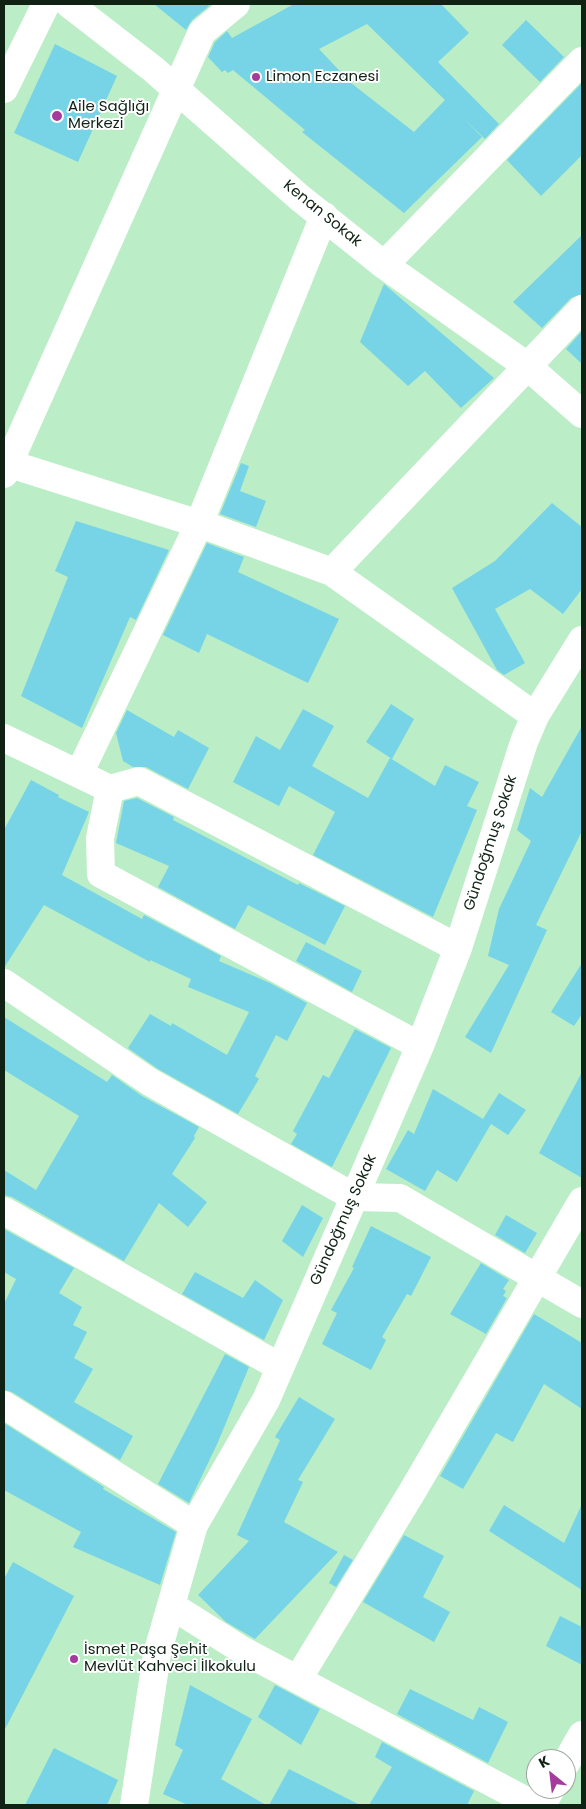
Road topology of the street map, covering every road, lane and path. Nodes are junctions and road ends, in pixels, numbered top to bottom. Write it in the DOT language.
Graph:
graph roads {
  1 [pos="46,4"];
  2 [pos="69,4"];
  3 [pos="236,4"];
  4 [pos="582,61"];
  5 [pos="4,89"];
  6 [pos="177,90"];
  7 [pos="324,216"];
  8 [pos="384,266"];
  9 [pos="582,309"];
  10 [pos="527,366"];
  11 [pos="582,414"];
  12 [pos="5,467"];
  13 [pos="199,524"];
  14 [pos="332,572"];
  15 [pos="582,640"];
  16 [pos="535,716"];
  17 [pos="4,738"];
  18 [pos="79,774"];
  19 [pos="110,789"];
  20 [pos="458,948"];
  21 [pos="4,983"];
  22 [pos="420,1046"];
  23 [pos="354,1197"];
  24 [pos="582,1201"];
  25 [pos="4,1211"];
  26 [pos="536,1277"];
  27 [pos="582,1304"];
  28 [pos="280,1367"];
  29 [pos="4,1405"];
  30 [pos="194,1525"];
  31 [pos="172,1606"];
  32 [pos="298,1680"];
  33 [pos="582,1735"];
  34 [pos="574,1749"];
  35 [pos="134,1805"];
  36 [pos="534,1805"];
  1 -- 5 [label="street"];
  2 -- 6 [label="street, Kenan Sokak"];
  3 -- 6 [label="street"];
  4 -- 8 [label="street"];
  6 -- 7 [label="street, Kenan Sokak"];
  6 -- 12 [label="street"];
  7 -- 8 [label="street, Kenan Sokak"];
  7 -- 13 [label="street"];
  8 -- 10 [label="street, Kenan Sokak"];
  9 -- 10 [label="street"];
  10 -- 11 [label="street, Kenan Sokak"];
  10 -- 14 [label="street"];
  12 -- 13 [label="street"];
  13 -- 14 [label="street"];
  13 -- 18 [label="street"];
  14 -- 16 [label="street"];
  15 -- 16 [label="street, Gündoğmuş Sokak"];
  16 -- 20 [label="street, Gündoğmuş Sokak"];
  17 -- 18 [label="street"];
  18 -- 19 [label="street"];
  19 -- 20 [label="street"];
  19 -- 22 [label="street"];
  20 -- 22 [label="street, Gündoğmuş Sokak"];
  21 -- 23 [label="street"];
  22 -- 23 [label="street, Gündoğmuş Sokak"];
  23 -- 26 [label="street"];
  23 -- 28 [label="street, Gündoğmuş Sokak"];
  24 -- 26 [label="street"];
  25 -- 28 [label="street"];
  26 -- 27 [label="street"];
  26 -- 32 [label="street"];
  28 -- 30 [label="street, Gündoğmuş Sokak"];
  29 -- 30 [label="street"];
  30 -- 31 [label="street, Gündoğmuş Sokak"];
  31 -- 32 [label="street"];
  31 -- 35 [label="street, Gündoğmuş Sokak"];
  32 -- 36 [label="street"];
  33 -- 34 [label="street"];
}
